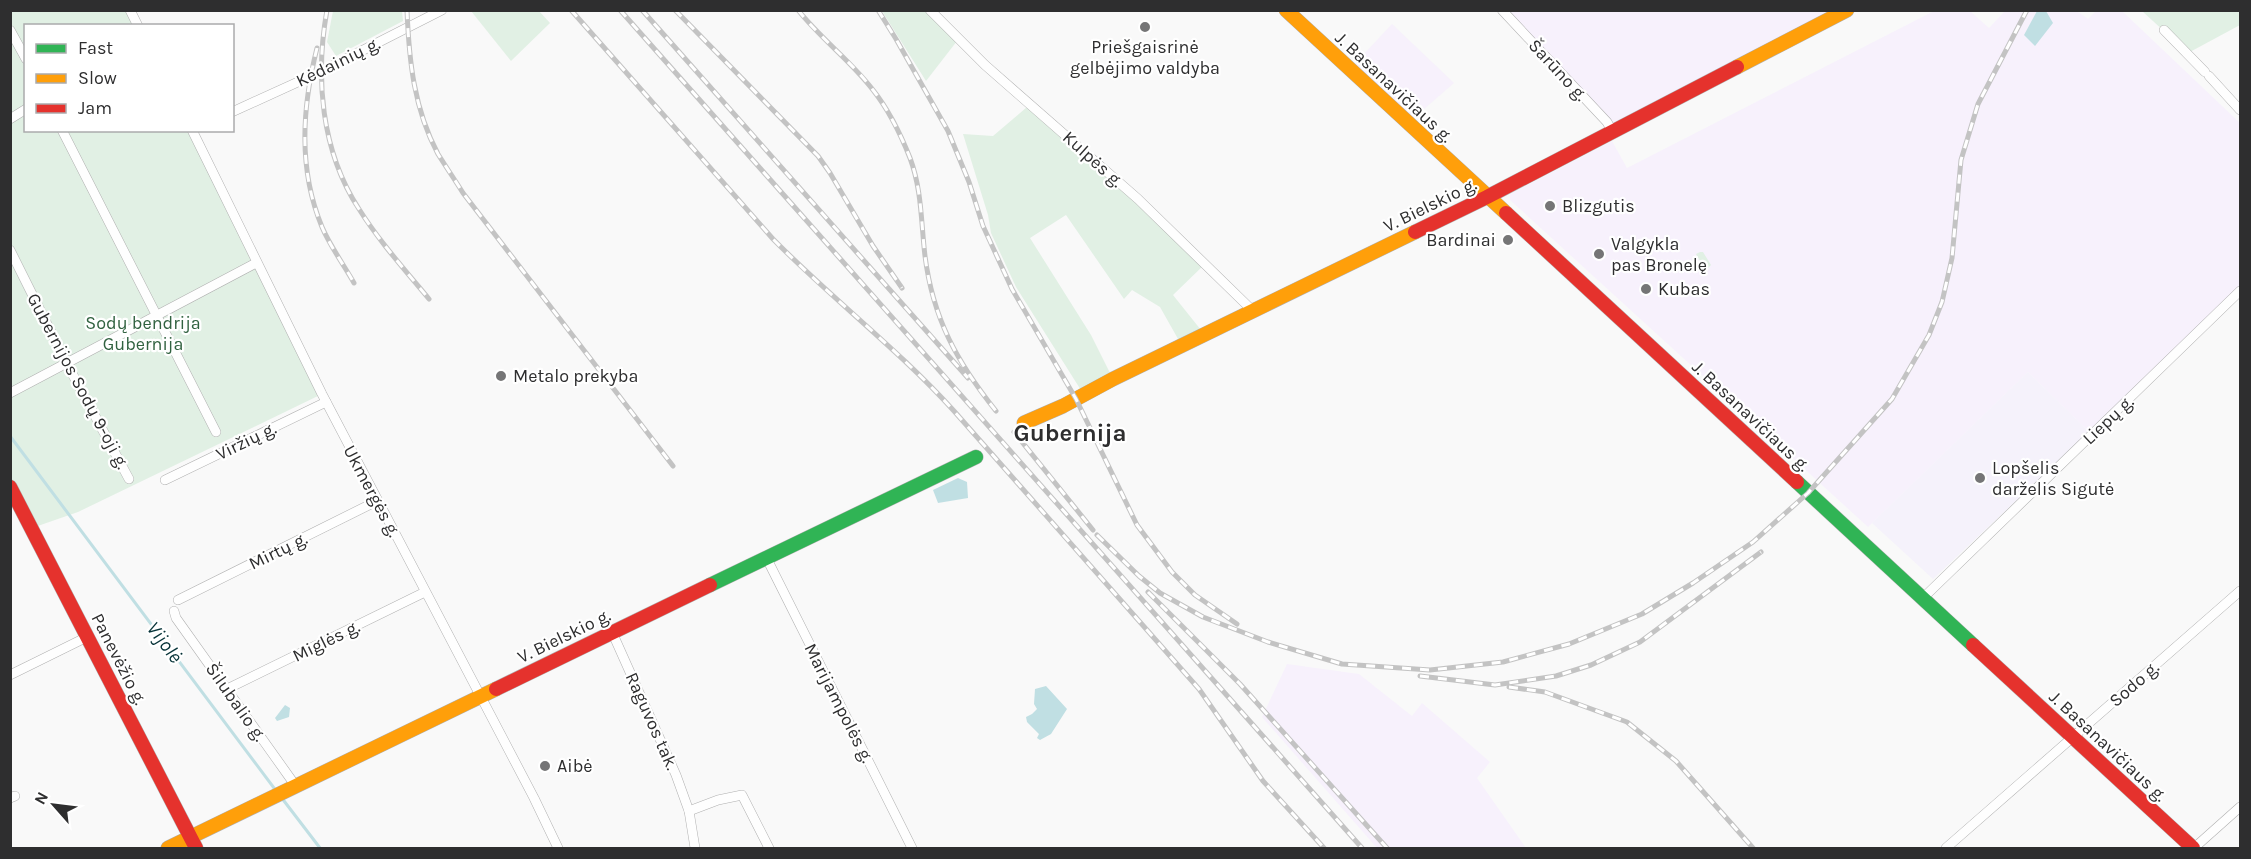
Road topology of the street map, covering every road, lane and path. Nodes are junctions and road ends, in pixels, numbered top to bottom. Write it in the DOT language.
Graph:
graph roads {
  1 [pos="130,10"];
  2 [pos="442,10"];
  3 [pos="930,10"];
  4 [pos="1286,10"];
  5 [pos="1502,10"];
  6 [pos="1847,10"];
  7 [pos="137,24"];
  8 [pos="10,30"];
  9 [pos="2164,30"];
  10 [pos="24,55"];
  11 [pos="24,110"];
  12 [pos="2241,110"];
  13 [pos="234,111"];
  14 [pos="10,119"];
  15 [pos="1612,131"];
  16 [pos="63,132"];
  17 [pos="193,132"];
  18 [pos="1486,197"];
  19 [pos="10,250"];
  20 [pos="256,263"];
  21 [pos="2241,291"];
  22 [pos="1253,311"];
  23 [pos="157,317"];
  24 [pos="67,364"];
  25 [pos="10,393"];
  26 [pos="326,402"];
  27 [pos="1024,423"];
  28 [pos="216,432"];
  29 [pos="976,457"];
  30 [pos="129,479"];
  31 [pos="165,480"];
  32 [pos="10,487"];
  33 [pos="377,501"];
  34 [pos="766,557"];
  35 [pos="2241,591"];
  36 [pos="425,592"];
  37 [pos="1922,599"];
  38 [pos="178,600"];
  39 [pos="175,615"];
  40 [pos="612,632"];
  41 [pos="87,637"];
  42 [pos="10,675"];
  43 [pos="227,689"];
  44 [pos="479,696"];
  45 [pos="2073,738"];
  46 [pos="285,790"];
  47 [pos="2241,807"];
  48 [pos="689,811"];
  49 [pos="193,843"];
  50 [pos="168,849"];
  51 [pos="558,849"];
  52 [pos="695,849"];
  53 [pos="769,849"];
  54 [pos="912,849"];
  55 [pos="1946,849"];
  56 [pos="2193,849"];
  1 -- 7 [label="street"];
  2 -- 13 [label="street, Kėdainių g."];
  3 -- 22 [label="street, Kulpės g."];
  4 -- 18 [label="street, J. Basanavičiaus g."];
  5 -- 15 [label="street, Šarūno g."];
  6 -- 15 [label="street, V. Bielskio g."];
  8 -- 10 [label="street"];
  9 -- 12 [label="street"];
  11 -- 14 [label="street"];
  15 -- 18 [label="street, V. Bielskio g."];
  16 -- 23 [label="street"];
  17 -- 20 [label="street, Ukmergės g."];
  18 -- 22 [label="street, V. Bielskio g."];
  18 -- 37 [label="street, J. Basanavičiaus g."];
  19 -- 24 [label="street, Gubernijos Sodų 9-oji g."];
  20 -- 23 [label="street"];
  20 -- 26 [label="street, Ukmergės g."];
  21 -- 37 [label="street, Liepų g."];
  22 -- 27 [label="street, V. Bielskio g."];
  23 -- 24 [label="street"];
  23 -- 28 [label="street"];
  24 -- 25 [label="street"];
  24 -- 30 [label="street, Gubernijos Sodų 9-oji g."];
  26 -- 31 [label="street, Viržių g."];
  26 -- 33 [label="street, Ukmergės g."];
  29 -- 34 [label="street, V. Bielskio g."];
  32 -- 41 [label="street, Panevėžio g."];
  33 -- 36 [label="street, Ukmergės g."];
  33 -- 38 [label="street, Mirtų g."];
  34 -- 40 [label="street, V. Bielskio g."];
  34 -- 54 [label="street, Marijampolės g."];
  35 -- 45 [label="street, Sodo g."];
  36 -- 43 [label="street, Miglės g."];
  36 -- 44 [label="street, Ukmergės g."];
  37 -- 45 [label="street, J. Basanavičiaus g."];
  39 -- 43 [label="street, Šilubalio g."];
  40 -- 44 [label="street, V. Bielskio g."];
  40 -- 48 [label="street, Raguvos tak."];
  41 -- 42 [label="street"];
  41 -- 49 [label="street, Panevėžio g."];
  43 -- 46 [label="street, Šilubalio g."];
  44 -- 46 [label="street, V. Bielskio g."];
  44 -- 51 [label="street, Ukmergės g."];
  45 -- 55 [label="street, Sodo g."];
  45 -- 56 [label="street, J. Basanavičiaus g."];
  46 -- 49 [label="street, V. Bielskio g."];
  47 -- 56 [label="street"];
  48 -- 52 [label="street, Raguvos tak."];
  48 -- 53 [label="street"];
  49 -- 50 [label="street, V. Bielskio g."];
}
